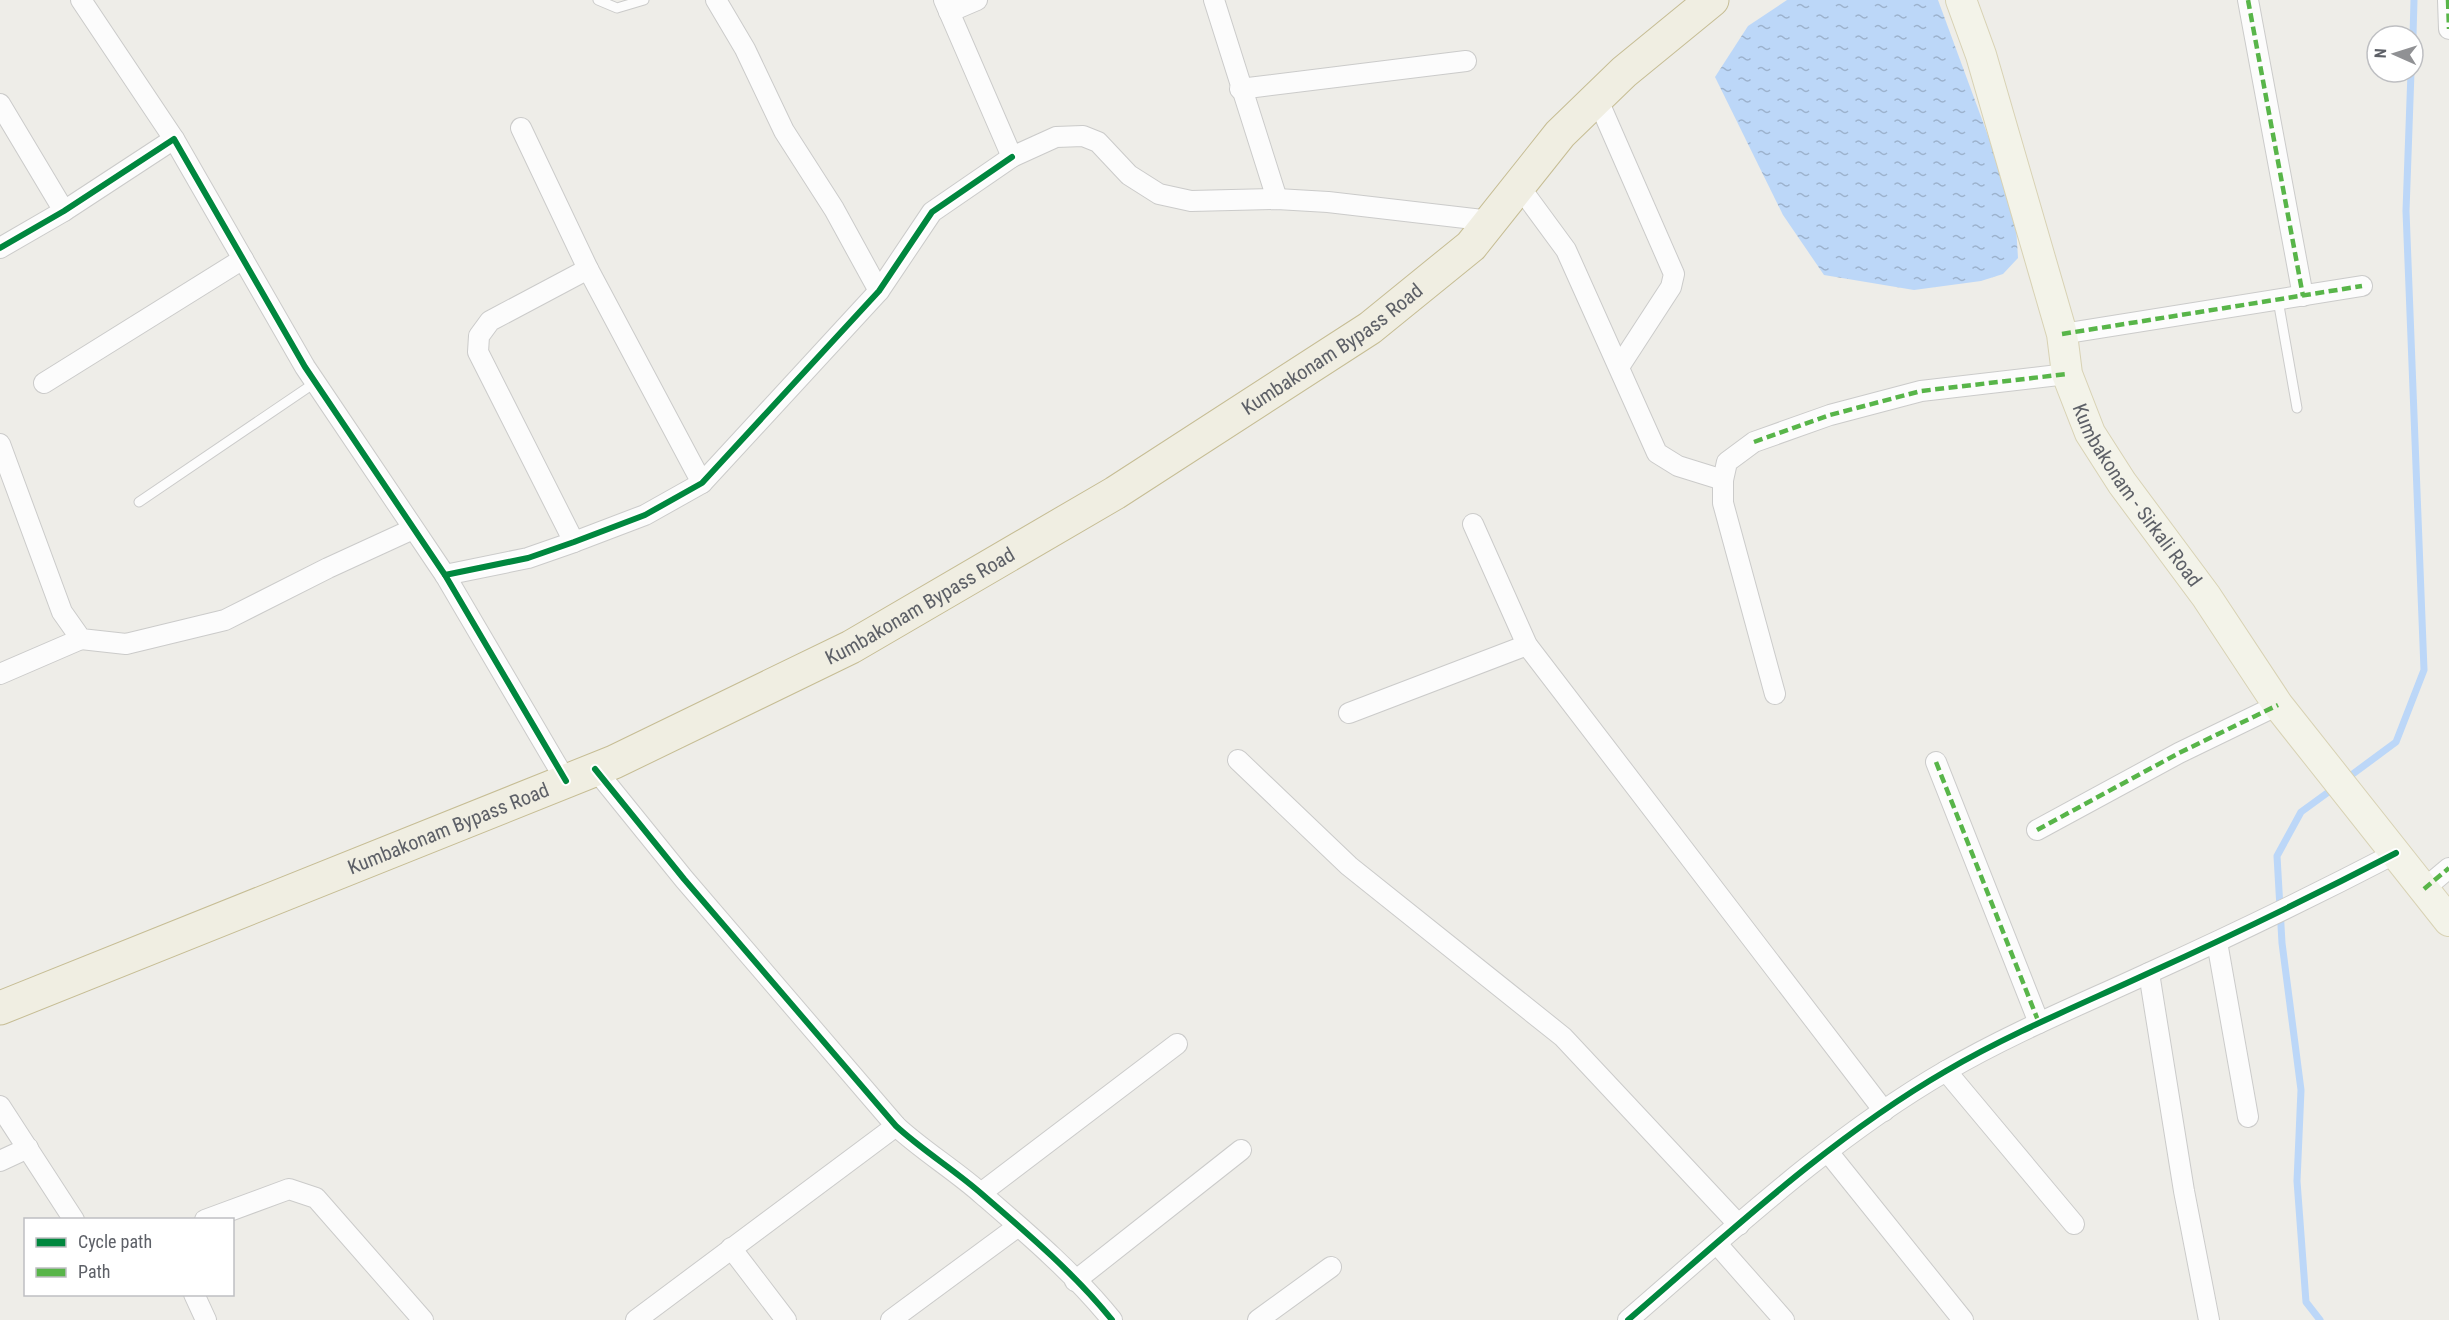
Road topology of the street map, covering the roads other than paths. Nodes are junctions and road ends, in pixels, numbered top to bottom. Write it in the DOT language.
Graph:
graph roads {
  1 [pos="81,0"];
  2 [pos="598,0"];
  3 [pos="644,0"];
  4 [pos="716,0"];
  5 [pos="977,0"];
  6 [pos="1214,0"];
  7 [pos="1712,0"];
  8 [pos="1961,0"];
  9 [pos="2248,0"];
  10 [pos="2448,0"];
  11 [pos="947,6"];
  12 [pos="2449,28"];
  13 [pos="1466,61"];
  14 [pos="1240,88"];
  15 [pos="1597,98"];
  16 [pos="0,104"];
  17 [pos="521,128"];
  18 [pos="174,139"];
  19 [pos="1012,157"];
  20 [pos="1519,186"];
  21 [pos="1277,199"];
  22 [pos="64,211"];
  23 [pos="1491,221"];
  24 [pos="0,248"];
  25 [pos="243,259"];
  26 [pos="588,269"];
  27 [pos="2362,286"];
  28 [pos="879,291"];
  29 [pos="2303,296"];
  30 [pos="2278,300"];
  31 [pos="2062,334"];
  32 [pos="1619,367"];
  33 [pos="2067,374"];
  34 [pos="316,382"];
  35 [pos="44,383"];
  36 [pos="2297,408"];
  37 [pos="0,444"];
  38 [pos="1723,480"];
  39 [pos="702,483"];
  40 [pos="139,502"];
  41 [pos="1473,524"];
  42 [pos="413,529"];
  43 [pos="574,542"];
  44 [pos="445,575"];
  45 [pos="81,639"];
  46 [pos="1527,645"];
  47 [pos="0,674"];
  48 [pos="1775,694"];
  49 [pos="2278,705"];
  50 [pos="1349,714"];
  51 [pos="1238,760"];
  52 [pos="1936,762"];
  53 [pos="581,775"];
  54 [pos="2037,830"];
  55 [pos="2396,853"];
  56 [pos="2449,868"];
  57 [pos="2424,889"];
  58 [pos="2449,921"];
  59 [pos="2217,942"];
  60 [pos="2149,973"];
  61 [pos="0,1008"];
  62 [pos="2039,1023"];
  63 [pos="1176,1044"];
  64 [pos="1946,1071"];
  65 [pos="0,1106"];
  66 [pos="1884,1111"];
  67 [pos="2248,1117"];
  68 [pos="896,1126"];
  69 [pos="28,1148"];
  70 [pos="1241,1150"];
  71 [pos="1828,1152"];
  72 [pos="0,1161"];
  73 [pos="981,1193"];
  74 [pos="73,1218"];
  75 [pos="210,1218"];
  76 [pos="2074,1224"];
  77 [pos="1739,1225"];
  78 [pos="1017,1227"];
  79 [pos="1717,1244"];
  80 [pos="731,1248"];
  81 [pos="1331,1267"];
  82 [pos="1075,1281"];
  83 [pos="195,1296"];
  84 [pos="414,1318"];
  85 [pos="206,1320"];
  86 [pos="636,1320"];
  87 [pos="786,1320"];
  88 [pos="891,1320"];
  89 [pos="1112,1320"];
  90 [pos="1258,1320"];
  91 [pos="1628,1320"];
  92 [pos="1784,1320"];
  93 [pos="1963,1320"];
  94 [pos="2209,1320"];
  1 -- 18 [label="street"];
  2 -- 3 [label="lane"];
  4 -- 28 [label="street"];
  5 -- 11 [label="street"];
  6 -- 14 [label="street"];
  7 -- 15 [label="highway, Kumbakonam Bypass Road"];
  8 -- 31 [label="main road, Kumbakonam - Sirkali Road"];
  9 -- 29 [label="street"];
  10 -- 12 [label="street"];
  11 -- 19 [label="street"];
  13 -- 14 [label="street"];
  14 -- 21 [label="street"];
  15 -- 20 [label="highway, Kumbakonam Bypass Road"];
  15 -- 32 [label="street"];
  16 -- 22 [label="street"];
  17 -- 26 [label="street"];
  18 -- 22 [label="street"];
  18 -- 25 [label="street"];
  19 -- 21 [label="street"];
  19 -- 28 [label="street"];
  20 -- 23 [label="highway, Kumbakonam Bypass Road"];
  20 -- 32 [label="street"];
  21 -- 23 [label="street"];
  22 -- 24 [label="street"];
  23 -- 53 [label="highway, Kumbakonam Bypass Road"];
  25 -- 34 [label="street"];
  25 -- 35 [label="street"];
  26 -- 39 [label="street"];
  26 -- 43 [label="street"];
  27 -- 29 [label="street"];
  28 -- 39 [label="street"];
  29 -- 30 [label="street"];
  30 -- 31 [label="street"];
  30 -- 36 [label="lane"];
  31 -- 33 [label="main road, Kumbakonam - Sirkali Road"];
  32 -- 38 [label="street"];
  33 -- 38 [label="street"];
  33 -- 49 [label="main road, Kumbakonam - Sirkali Road"];
  34 -- 40 [label="lane"];
  34 -- 42 [label="street"];
  37 -- 45 [label="street"];
  38 -- 48 [label="street"];
  39 -- 43 [label="street"];
  41 -- 46 [label="street"];
  42 -- 44 [label="street"];
  42 -- 45 [label="street"];
  43 -- 44 [label="street"];
  44 -- 53 [label="street"];
  45 -- 47 [label="street"];
  46 -- 50 [label="street"];
  46 -- 66 [label="street"];
  49 -- 54 [label="street"];
  49 -- 55 [label="main road, Kumbakonam - Sirkali Road"];
  51 -- 77 [label="street"];
  52 -- 62 [label="street"];
  53 -- 61 [label="highway, Kumbakonam Bypass Road"];
  53 -- 68 [label="street"];
  55 -- 57 [label="main road, Kumbakonam - Sirkali Road"];
  55 -- 59 [label="street"];
  56 -- 57 [label="street"];
  57 -- 58 [label="main road, Kumbakonam - Sirkali Road"];
  59 -- 60 [label="street"];
  59 -- 67 [label="street"];
  60 -- 62 [label="street"];
  60 -- 94 [label="street"];
  62 -- 64 [label="street"];
  63 -- 73 [label="street"];
  64 -- 66 [label="street"];
  64 -- 76 [label="street"];
  65 -- 69 [label="street"];
  66 -- 71 [label="street"];
  68 -- 73 [label="street"];
  68 -- 80 [label="street"];
  69 -- 72 [label="street"];
  69 -- 74 [label="street"];
  70 -- 82 [label="street"];
  71 -- 77 [label="street"];
  71 -- 93 [label="street"];
  73 -- 78 [label="street"];
  75 -- 84 [label="street"];
  77 -- 79 [label="street"];
  78 -- 82 [label="street"];
  78 -- 88 [label="street"];
  79 -- 91 [label="street"];
  79 -- 92 [label="street"];
  80 -- 86 [label="street"];
  80 -- 87 [label="street"];
  81 -- 90 [label="street"];
  82 -- 89 [label="street"];
  83 -- 85 [label="street"];
}
